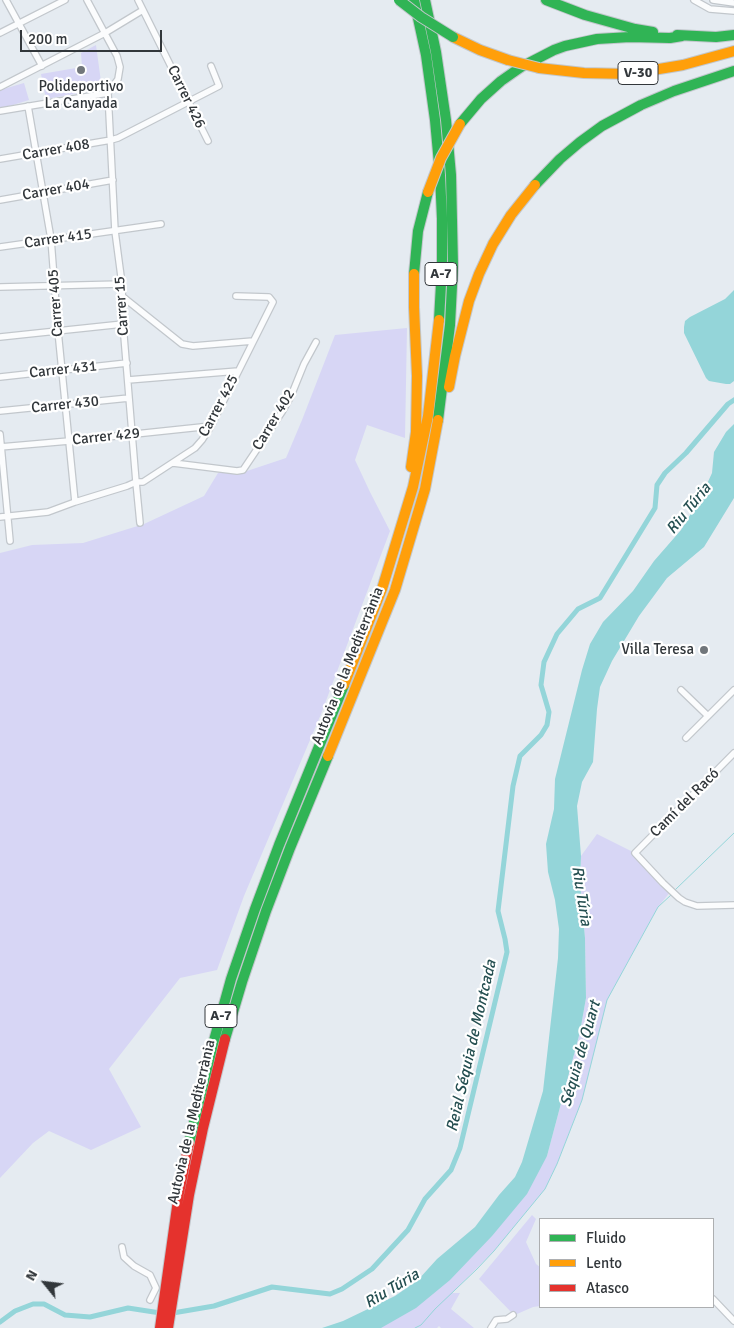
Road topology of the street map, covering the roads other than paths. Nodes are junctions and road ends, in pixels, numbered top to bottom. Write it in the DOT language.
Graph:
graph roads {
  1 [pos="6,0"];
  2 [pos="65,0"];
  3 [pos="87,0"];
  4 [pos="138,0"];
  5 [pos="399,0"];
  6 [pos="414,0"];
  7 [pos="425,0"];
  8 [pos="546,0"];
  9 [pos="694,0"];
  10 [pos="713,0"];
  11 [pos="734,3"];
  12 [pos="143,10"];
  13 [pos="734,11"];
  14 [pos="19,24"];
  15 [pos="0,33"];
  16 [pos="104,33"];
  17 [pos="734,35"];
  18 [pos="682,36"];
  19 [pos="734,51"];
  20 [pos="42,66"];
  21 [pos="211,66"];
  22 [pos="734,71"];
  23 [pos="0,87"];
  24 [pos="108,92"];
  25 [pos="188,102"];
  26 [pos="28,106"];
  27 [pos="0,111"];
  28 [pos="111,140"];
  29 [pos="208,141"];
  30 [pos="36,153"];
  31 [pos="0,159"];
  32 [pos="113,180"];
  33 [pos="43,192"];
  34 [pos="0,200"];
  35 [pos="161,224"];
  36 [pos="115,231"];
  37 [pos="51,239"];
  38 [pos="0,247"];
  39 [pos="122,284"];
  40 [pos="55,285"];
  41 [pos="0,287"];
  42 [pos="236,296"];
  43 [pos="123,297"];
  44 [pos="123,324"];
  45 [pos="58,331"];
  46 [pos="0,337"];
  47 [pos="253,341"];
  48 [pos="316,342"];
  49 [pos="127,363"];
  50 [pos="62,370"];
  51 [pos="238,371"];
  52 [pos="0,376"];
  53 [pos="128,380"];
  54 [pos="129,398"];
  55 [pos="66,405"];
  56 [pos="0,411"];
  57 [pos="212,426"];
  58 [pos="437,431"];
  59 [pos="0,434"];
  60 [pos="133,434"];
  61 [pos="69,441"];
  62 [pos="0,447"];
  63 [pos="173,463"];
  64 [pos="2,482"];
  65 [pos="136,482"];
  66 [pos="74,502"];
  67 [pos="0,516"];
  68 [pos="8,516"];
  69 [pos="140,523"];
  70 [pos="10,541"];
  71 [pos="396,546"];
  72 [pos="681,690"];
  73 [pos="734,690"];
  74 [pos="708,716"];
  75 [pos="686,738"];
  76 [pos="734,753"];
  77 [pos="734,905"];
  78 [pos="122,1247"];
  79 [pos="172,1269"];
  80 [pos="150,1300"];
  81 [pos="714,1300"];
  82 [pos="513,1315"];
  83 [pos="734,1321"];
  84 [pos="160,1328"];
  85 [pos="168,1328"];
  86 [pos="491,1328"];
  1 -- 14 [label="street"];
  2 -- 14 [label="street"];
  3 -- 16 [label="street"];
  4 -- 12 [label="street, Carrer 426"];
  5 -- 19 [label="highway, V-30, bridge"];
  6 -- 71 [label="highway, Autovia de la Mediterrània / A-7"];
  7 -- 58 [label="highway, Autovia de la Mediterrània / A-7"];
  8 -- 18 [label="highway"];
  9 -- 13 [label="street"];
  10 -- 11 [label="street"];
  12 -- 16 [label="street"];
  12 -- 25 [label="street, Carrer 426"];
  14 -- 15 [label="street"];
  14 -- 20 [label="street"];
  16 -- 20 [label="street"];
  16 -- 24 [label="street"];
  17 -- 18 [label="highway"];
  18 -- 71 [label="highway, bridge"];
  20 -- 23 [label="street"];
  21 -- 25 [label="street, Carrer 408"];
  22 -- 58 [label="highway"];
  24 -- 26 [label="street"];
  24 -- 28 [label="street, Carrer 15"];
  25 -- 28 [label="street, Carrer 408"];
  25 -- 29 [label="street, Carrer 426"];
  26 -- 27 [label="street"];
  26 -- 30 [label="street, Carrer 405"];
  28 -- 30 [label="street, Carrer 408"];
  28 -- 32 [label="street, Carrer 15"];
  30 -- 31 [label="street, Carrer 408"];
  30 -- 33 [label="street, Carrer 405"];
  32 -- 33 [label="street, Carrer 404"];
  32 -- 36 [label="street, Carrer 15"];
  33 -- 34 [label="street, Carrer 404"];
  33 -- 37 [label="street, Carrer 405"];
  35 -- 36 [label="street, Carrer 415"];
  36 -- 37 [label="street, Carrer 415"];
  36 -- 39 [label="street, Carrer 15"];
  37 -- 38 [label="street, Carrer 415"];
  37 -- 40 [label="street, Carrer 405"];
  39 -- 40 [label="street"];
  39 -- 43 [label="street, Carrer 15"];
  40 -- 41 [label="street"];
  40 -- 45 [label="street, Carrer 405"];
  42 -- 47 [label="street, Carrer 425"];
  43 -- 44 [label="street, Carrer 15"];
  43 -- 47 [label="street"];
  44 -- 45 [label="street"];
  44 -- 49 [label="street, Carrer 15"];
  45 -- 46 [label="street"];
  45 -- 50 [label="street, Carrer 405"];
  47 -- 51 [label="street, Carrer 425"];
  48 -- 63 [label="street, Carrer 402"];
  49 -- 50 [label="street, Carrer 431"];
  49 -- 53 [label="street, Carrer 15"];
  50 -- 52 [label="street, Carrer 431"];
  50 -- 55 [label="street, Carrer 405"];
  51 -- 53 [label="street"];
  51 -- 57 [label="street, Carrer 425"];
  53 -- 54 [label="street, Carrer 15"];
  54 -- 55 [label="street, Carrer 430"];
  54 -- 60 [label="street, Carrer 15"];
  55 -- 56 [label="street, Carrer 430"];
  55 -- 61 [label="street, Carrer 405"];
  57 -- 60 [label="street, Carrer 429"];
  57 -- 63 [label="street, Carrer 425"];
  58 -- 79 [label="highway, Autovia de la Mediterrània / A-7"];
  59 -- 62 [label="street"];
  60 -- 61 [label="street, Carrer 429"];
  60 -- 65 [label="street, Carrer 15"];
  61 -- 62 [label="street, Carrer 429"];
  61 -- 66 [label="street, Carrer 405"];
  62 -- 64 [label="street"];
  63 -- 65 [label="street, Carrer 425"];
  64 -- 68 [label="street"];
  65 -- 66 [label="street"];
  65 -- 69 [label="street, Carrer 15"];
  66 -- 68 [label="street"];
  67 -- 68 [label="street"];
  68 -- 70 [label="street"];
  71 -- 79 [label="highway, Autovia de la Mediterrània / A-7"];
  72 -- 74 [label="street"];
  73 -- 74 [label="street"];
  74 -- 75 [label="street"];
  76 -- 77 [label="street, Camí del Racó"];
  78 -- 80 [label="street"];
  79 -- 84 [label="highway, Autovia de la Mediterrània / A-7"];
  79 -- 85 [label="highway, Autovia de la Mediterrània / A-7"];
  81 -- 83 [label="street"];
  82 -- 86 [label="street"];
}
